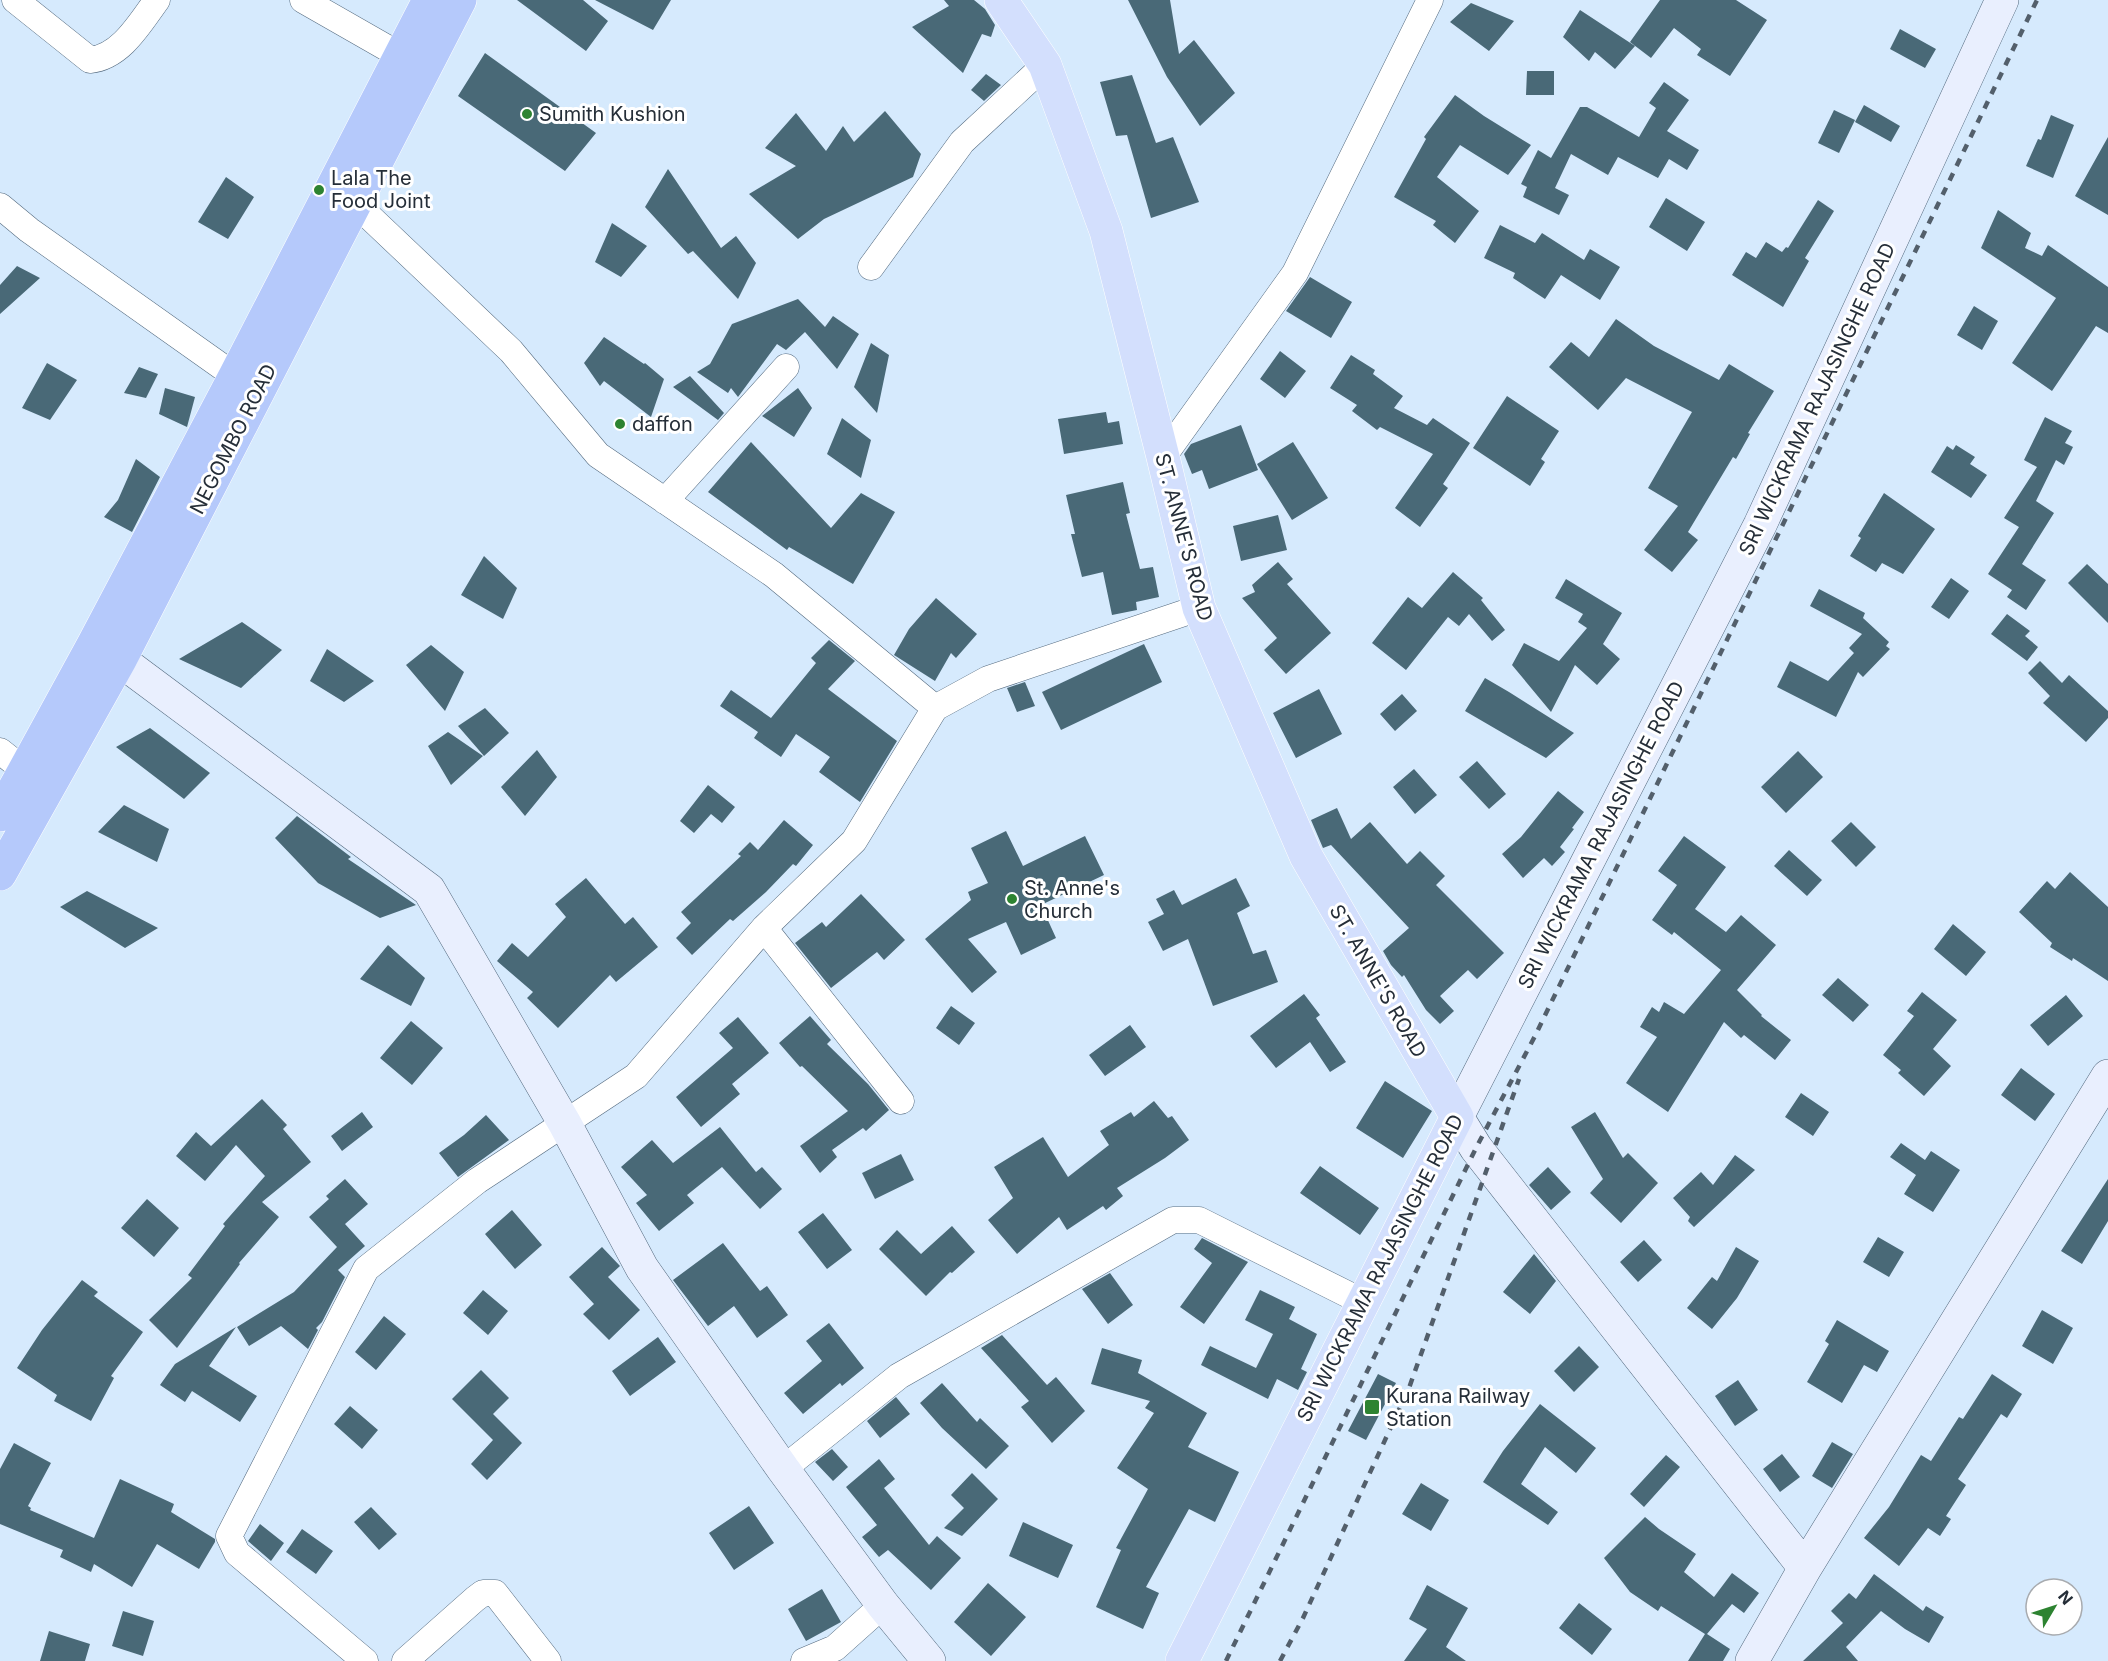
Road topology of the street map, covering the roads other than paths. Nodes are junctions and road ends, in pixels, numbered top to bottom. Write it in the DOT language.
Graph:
graph roads {
  1 [pos="15,0"];
  2 [pos="157,0"];
  3 [pos="303,0"];
  4 [pos="429,0"];
  5 [pos="460,0"];
  6 [pos="1001,0"];
  7 [pos="1430,0"];
  8 [pos="2002,0"];
  9 [pos="401,56"];
  10 [pos="1045,65"];
  11 [pos="345,196"];
  12 [pos="0,206"];
  13 [pos="871,267"];
  14 [pos="786,367"];
  15 [pos="235,376"];
  16 [pos="1163,457"];
  17 [pos="665,501"];
  18 [pos="1199,608"];
  19 [pos="106,653"];
  20 [pos="935,708"];
  21 [pos="12,760"];
  22 [pos="0,815"];
  23 [pos="0,874"];
  24 [pos="764,928"];
  25 [pos="2108,1076"];
  26 [pos="901,1101"];
  27 [pos="1457,1117"];
  28 [pos="565,1124"];
  29 [pos="1363,1302"];
  30 [pos="783,1469"];
  31 [pos="1804,1568"];
  32 [pos="883,1605"];
  33 [pos="365,1661"];
  34 [pos="405,1661"];
  35 [pos="548,1661"];
  36 [pos="804,1661"];
  37 [pos="929,1661"];
  38 [pos="1182,1661"];
  39 [pos="1752,1661"];
  1 -- 2 [label="street"];
  3 -- 9 [label="street"];
  4 -- 9 [label="highway, NEGOMBO ROAD"];
  5 -- 11 [label="highway, NEGOMBO ROAD"];
  6 -- 10 [label="main road, ST. ANNE'S ROAD"];
  7 -- 16 [label="street"];
  8 -- 27 [label="street, SRI WICKRAMA RAJASINGHE ROAD"];
  9 -- 11 [label="highway, NEGOMBO ROAD"];
  10 -- 13 [label="street"];
  10 -- 16 [label="main road, ST. ANNE'S ROAD"];
  11 -- 15 [label="highway, NEGOMBO ROAD"];
  11 -- 17 [label="street"];
  11 -- 19 [label="highway, NEGOMBO ROAD"];
  12 -- 15 [label="street"];
  14 -- 17 [label="street"];
  15 -- 19 [label="highway, NEGOMBO ROAD"];
  16 -- 18 [label="main road, ST. ANNE'S ROAD"];
  17 -- 20 [label="street"];
  18 -- 20 [label="street"];
  18 -- 27 [label="main road, ST. ANNE'S ROAD"];
  19 -- 21 [label="highway, NEGOMBO ROAD"];
  19 -- 23 [label="highway, NEGOMBO ROAD"];
  19 -- 28 [label="street"];
  20 -- 24 [label="street"];
  21 -- 22 [label="highway, NEGOMBO ROAD"];
  24 -- 26 [label="street"];
  24 -- 28 [label="street"];
  25 -- 31 [label="street"];
  27 -- 29 [label="main road, SRI WICKRAMA RAJASINGHE ROAD"];
  27 -- 31 [label="street"];
  28 -- 30 [label="street"];
  28 -- 33 [label="street"];
  29 -- 30 [label="street"];
  29 -- 38 [label="main road, SRI WICKRAMA RAJASINGHE ROAD"];
  30 -- 32 [label="street"];
  31 -- 39 [label="street"];
  32 -- 36 [label="street"];
  32 -- 37 [label="street"];
  34 -- 35 [label="street"];
}
